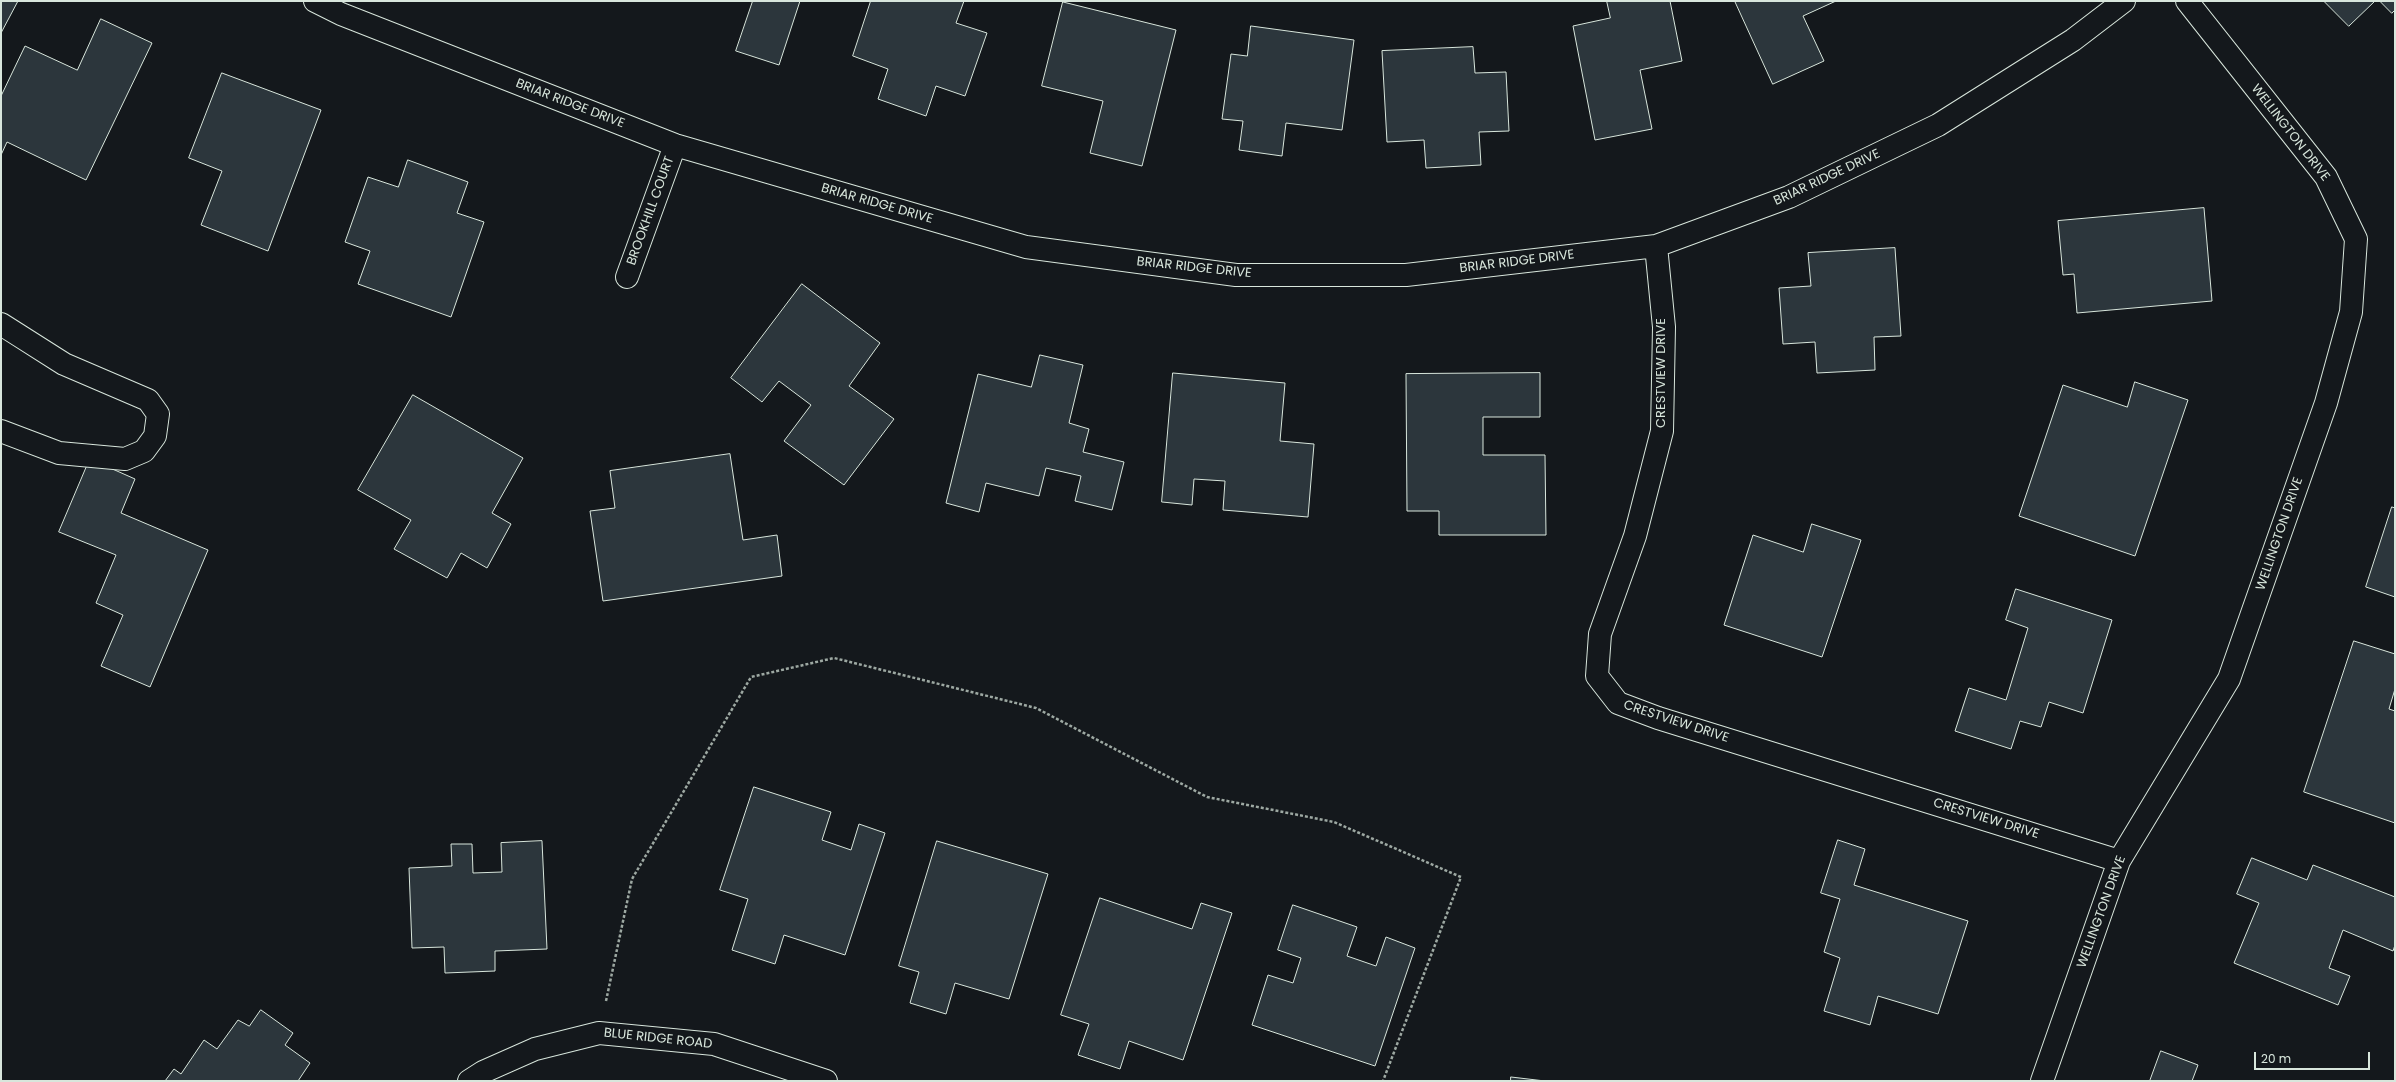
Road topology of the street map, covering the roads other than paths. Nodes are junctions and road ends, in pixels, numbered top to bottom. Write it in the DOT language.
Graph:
graph roads {
  1 [pos="315,1"];
  2 [pos="2124,1"];
  3 [pos="2187,1"];
  4 [pos="675,145"];
  5 [pos="1656,246"];
  6 [pos="627,277"];
  7 [pos="1,324"];
  8 [pos="1,431"];
  9 [pos="2119,861"];
  10 [pos="469,1081"];
  11 [pos="826,1081"];
  12 [pos="2042,1081"];
  1 -- 4 [label="street, BRIAR RIDGE DRIVE"];
  2 -- 5 [label="street, BRIAR RIDGE DRIVE"];
  3 -- 9 [label="street, WELLINGTON DRIVE"];
  4 -- 5 [label="street, BRIAR RIDGE DRIVE"];
  4 -- 6 [label="street, BROOKHILL COURT"];
  5 -- 9 [label="street, CRESTVIEW DRIVE"];
  7 -- 8 [label="street"];
  9 -- 12 [label="street, WELLINGTON DRIVE"];
  10 -- 11 [label="street, BLUE RIDGE ROAD"];
}
